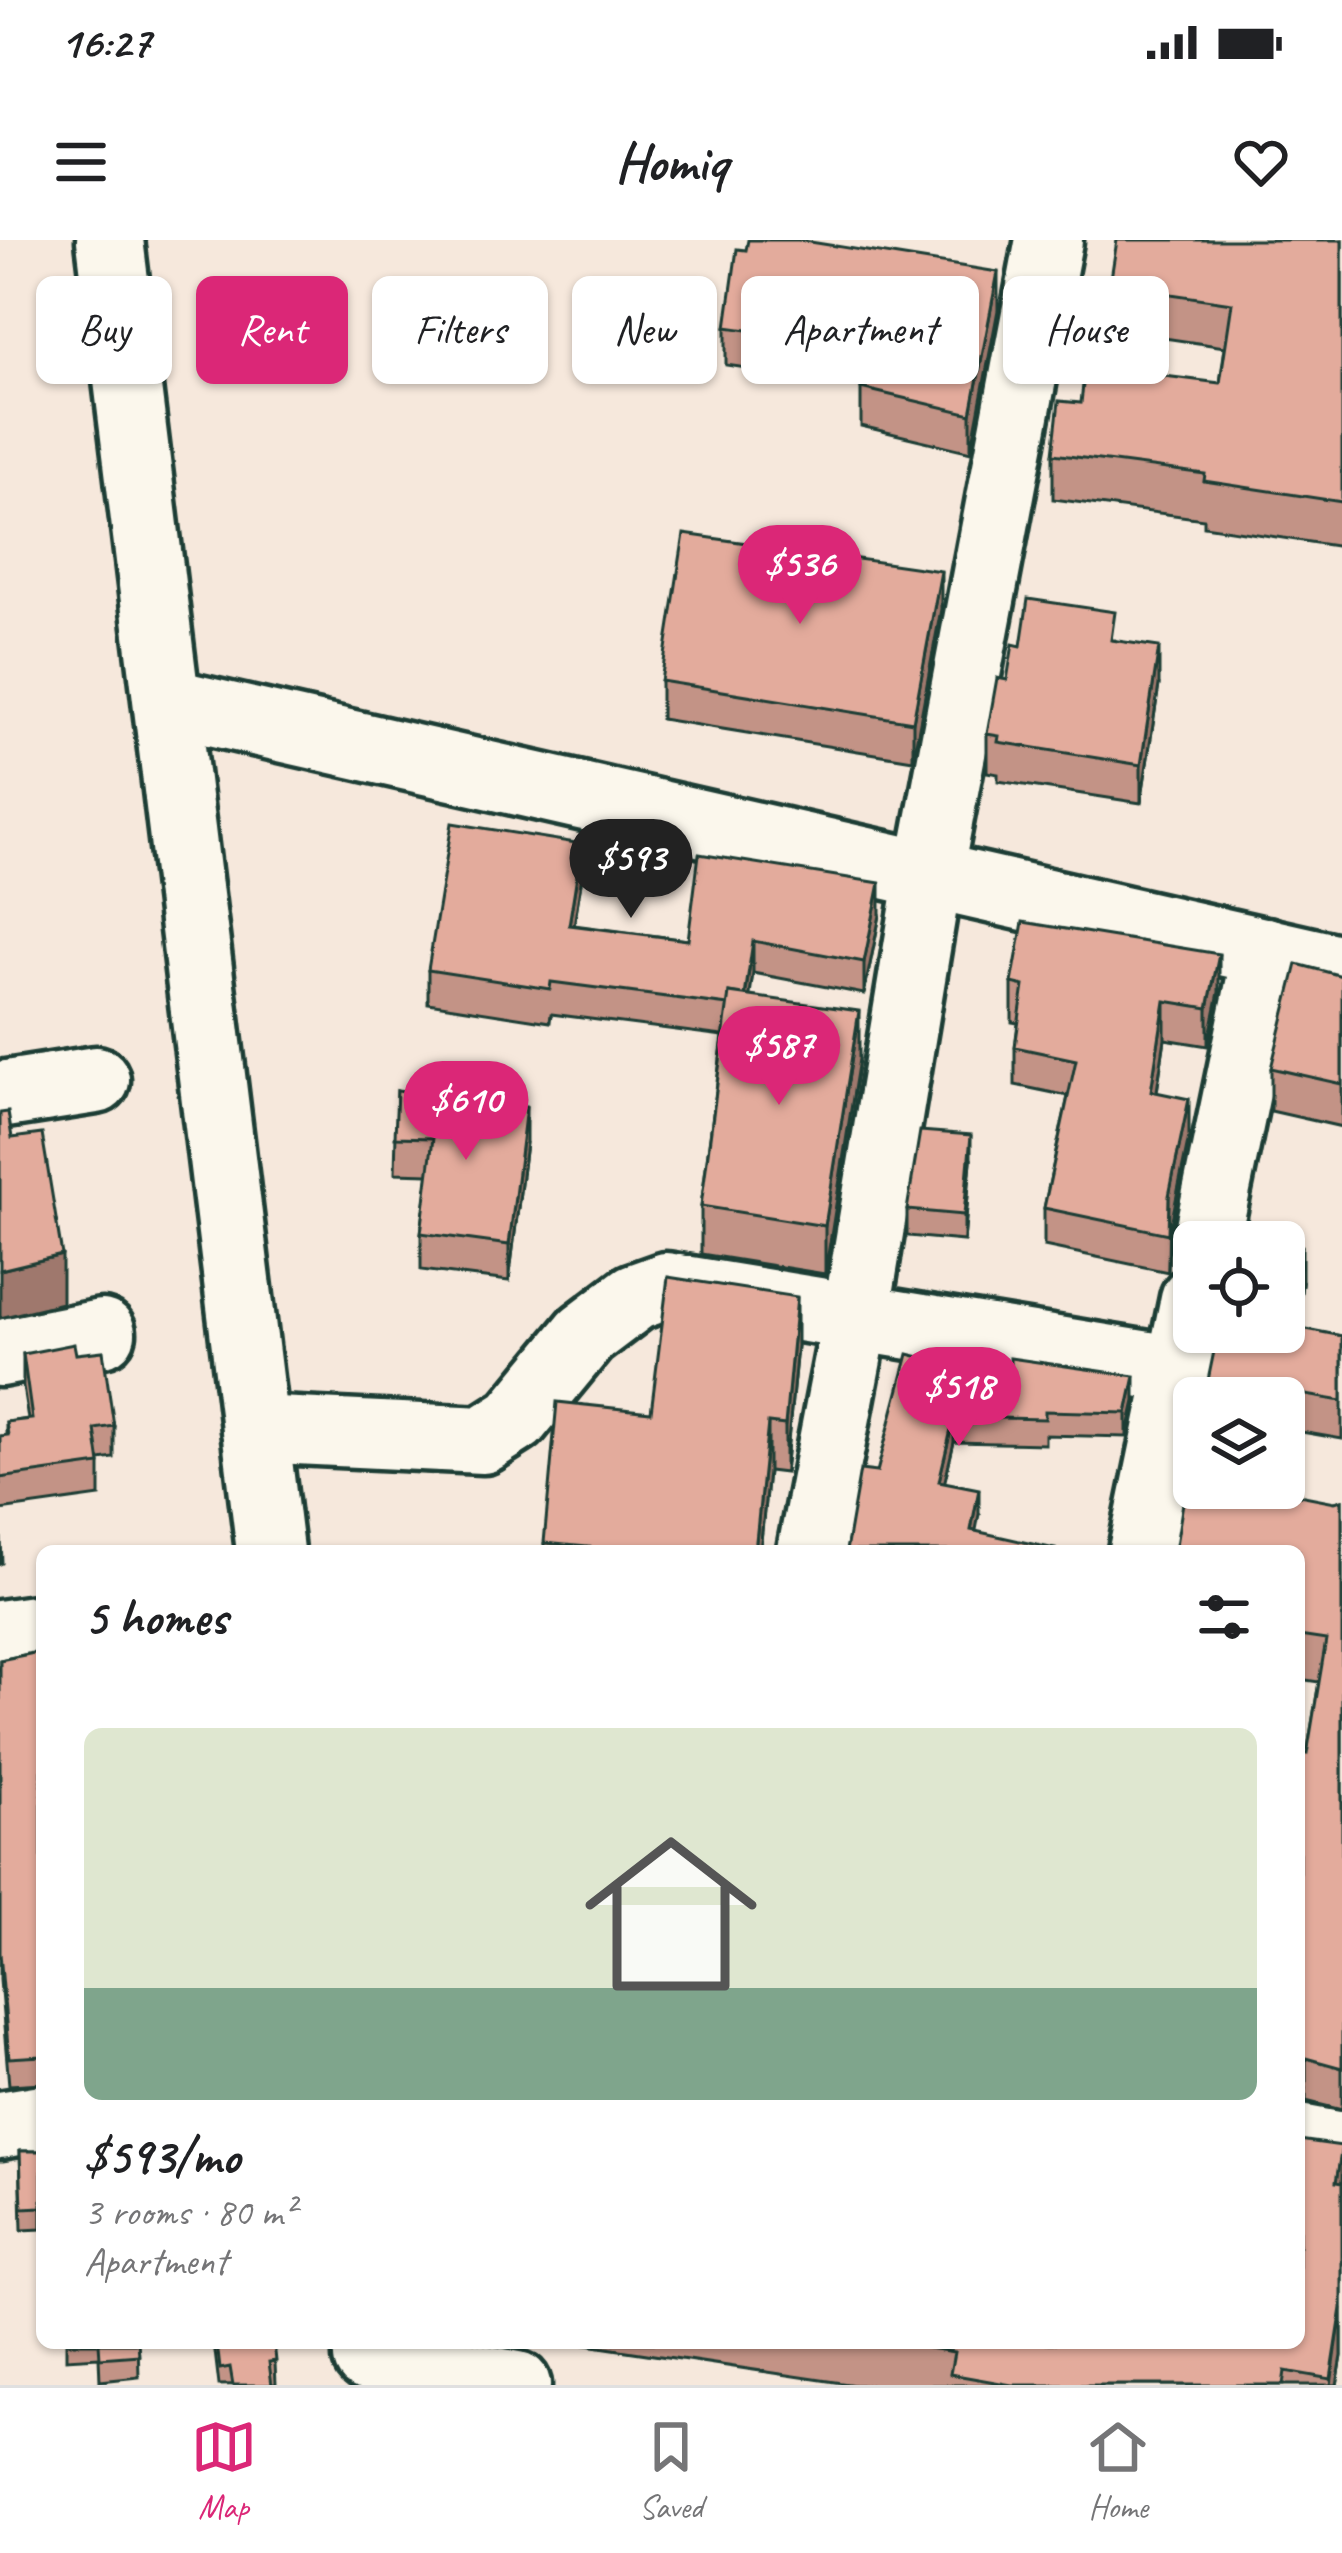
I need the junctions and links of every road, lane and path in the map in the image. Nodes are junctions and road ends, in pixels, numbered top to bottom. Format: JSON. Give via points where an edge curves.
{"nodes":[{"id":1,"x":110,"y":240,"type":"edge"},
{"id":2,"x":1049,"y":240,"type":"edge"},
{"id":3,"x":167,"y":702,"type":"junction"},
{"id":4,"x":928,"y":875,"type":"junction"},
{"id":5,"x":1266,"y":952,"type":"junction"},
{"id":6,"x":1342,"y":969,"type":"edge"},
{"id":7,"x":96,"y":1080,"type":"dead end"},
{"id":8,"x":0,"y":1095,"type":"edge"},
{"id":9,"x":1210,"y":1221,"type":"edge"},
{"id":10,"x":856,"y":1317,"type":"junction"},
{"id":11,"x":102,"y":1333,"type":"dead end"},
{"id":12,"x":1183,"y":1353,"type":"edge"},
{"id":13,"x":0,"y":1354,"type":"edge"},
{"id":14,"x":1179,"y":1370,"type":"junction"},
{"id":15,"x":1179,"y":1377,"type":"edge"},
{"id":16,"x":255,"y":1429,"type":"junction"},
{"id":17,"x":1173,"y":1484,"type":"edge"},
{"id":18,"x":269,"y":1545,"type":"edge"},
{"id":19,"x":813,"y":1545,"type":"edge"},
{"id":20,"x":1145,"y":1545,"type":"edge"},
{"id":21,"x":36,"y":1629,"type":"edge"},
{"id":22,"x":0,"y":1634,"type":"edge"},
{"id":23,"x":36,"y":2119,"type":"edge"},
{"id":24,"x":0,"y":2125,"type":"edge"},
{"id":25,"x":1305,"y":2139,"type":"edge"},
{"id":26,"x":1342,"y":2146,"type":"edge"},
{"id":27,"x":368,"y":2362,"type":"edge"},
{"id":28,"x":517,"y":2385,"type":"edge"}],
"edges":[{"from":1,"to":3,"type":"street"},
{"from":2,"to":4,"type":"street"},
{"from":3,"to":4,"type":"street"},
{"from":3,"to":16,"type":"street"},
{"from":4,"to":5,"type":"street"},
{"from":4,"to":10,"type":"street"},
{"from":5,"to":6,"type":"street"},
{"from":5,"to":9,"type":"street"},
{"from":7,"to":8,"type":"street"},
{"from":10,"to":14,"type":"street"},
{"from":10,"to":16,"type":"street","via":[[666,1286],[635,1297],[586,1334],[516,1419],[483,1440]]},
{"from":10,"to":19,"type":"street"},
{"from":11,"to":13,"type":"street"},
{"from":12,"to":14,"type":"street"},
{"from":14,"to":15,"type":"street"},
{"from":16,"to":18,"type":"street"},
{"from":17,"to":20,"type":"street"},
{"from":21,"to":22,"type":"street"},
{"from":23,"to":24,"type":"street"},
{"from":25,"to":26,"type":"street"},
{"from":27,"to":28,"type":"street"}]}
